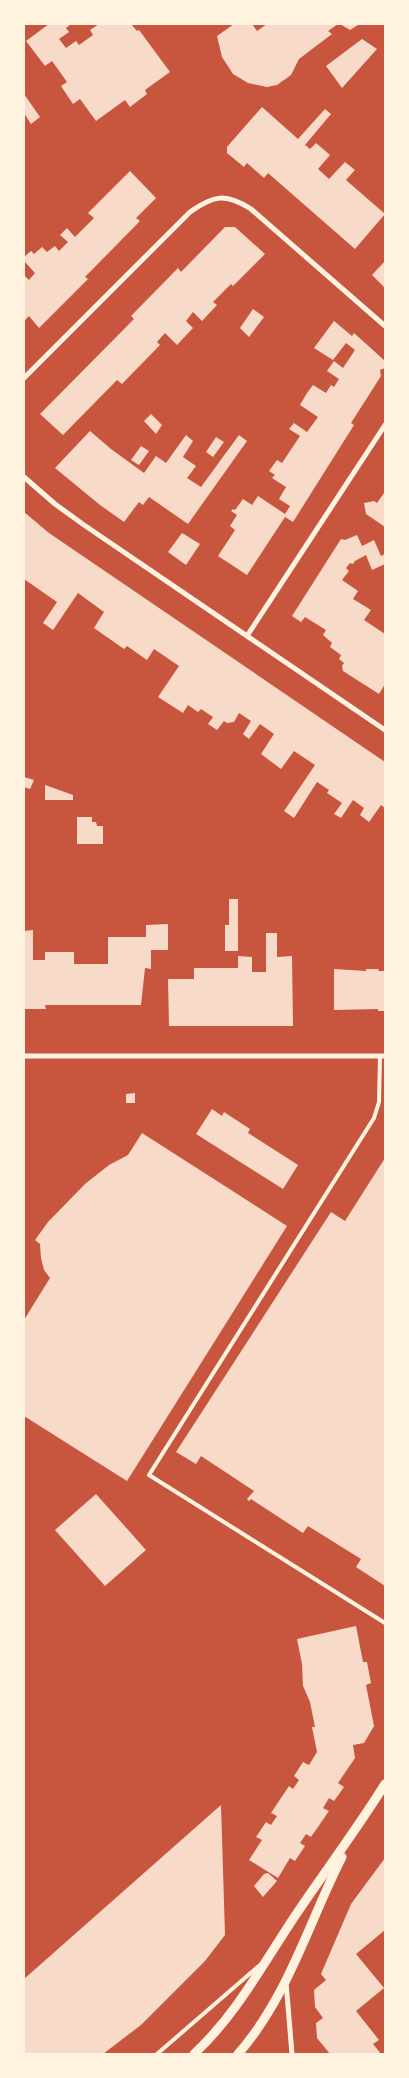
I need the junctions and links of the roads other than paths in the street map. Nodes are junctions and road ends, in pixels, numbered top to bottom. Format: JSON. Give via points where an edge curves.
{"nodes":[{"id":1,"x":385,"y":326,"type":"edge"},
{"id":2,"x":24,"y":378,"type":"edge"},
{"id":3,"x":385,"y":425,"type":"edge"},
{"id":4,"x":24,"y":477,"type":"edge"},
{"id":5,"x":247,"y":636,"type":"junction"},
{"id":6,"x":385,"y":730,"type":"edge"},
{"id":7,"x":24,"y":1056,"type":"edge"},
{"id":8,"x":382,"y":1056,"type":"edge"},
{"id":9,"x":385,"y":1623,"type":"edge"},
{"id":10,"x":384,"y":1788,"type":"edge"},
{"id":11,"x":352,"y":1837,"type":"junction"},
{"id":12,"x":269,"y":1957,"type":"junction"},
{"id":13,"x":286,"y":1982,"type":"junction"},
{"id":14,"x":157,"y":2054,"type":"edge"},
{"id":15,"x":194,"y":2054,"type":"edge"},
{"id":16,"x":238,"y":2054,"type":"edge"},
{"id":17,"x":292,"y":2054,"type":"edge"}],
"edges":[{"from":1,"to":2,"type":"street","via":[[251,210],[236,200],[222,197],[190,212]]},
{"from":3,"to":5,"type":"street"},
{"from":4,"to":5,"type":"street","via":[[68,514]]},
{"from":5,"to":6,"type":"street"},
{"from":7,"to":8,"type":"street"},
{"from":8,"to":9,"type":"lane","via":[[379,1102],[374,1118],[148,1475]]},
{"from":10,"to":11,"type":"street"},
{"from":11,"to":12,"type":"street"},
{"from":11,"to":13,"type":"street","via":[[321,1898]]},
{"from":12,"to":14,"type":"lane"},
{"from":12,"to":15,"type":"street","via":[[237,2006]]},
{"from":13,"to":16,"type":"street","via":[[264,2020]]},
{"from":13,"to":17,"type":"street"}]}
